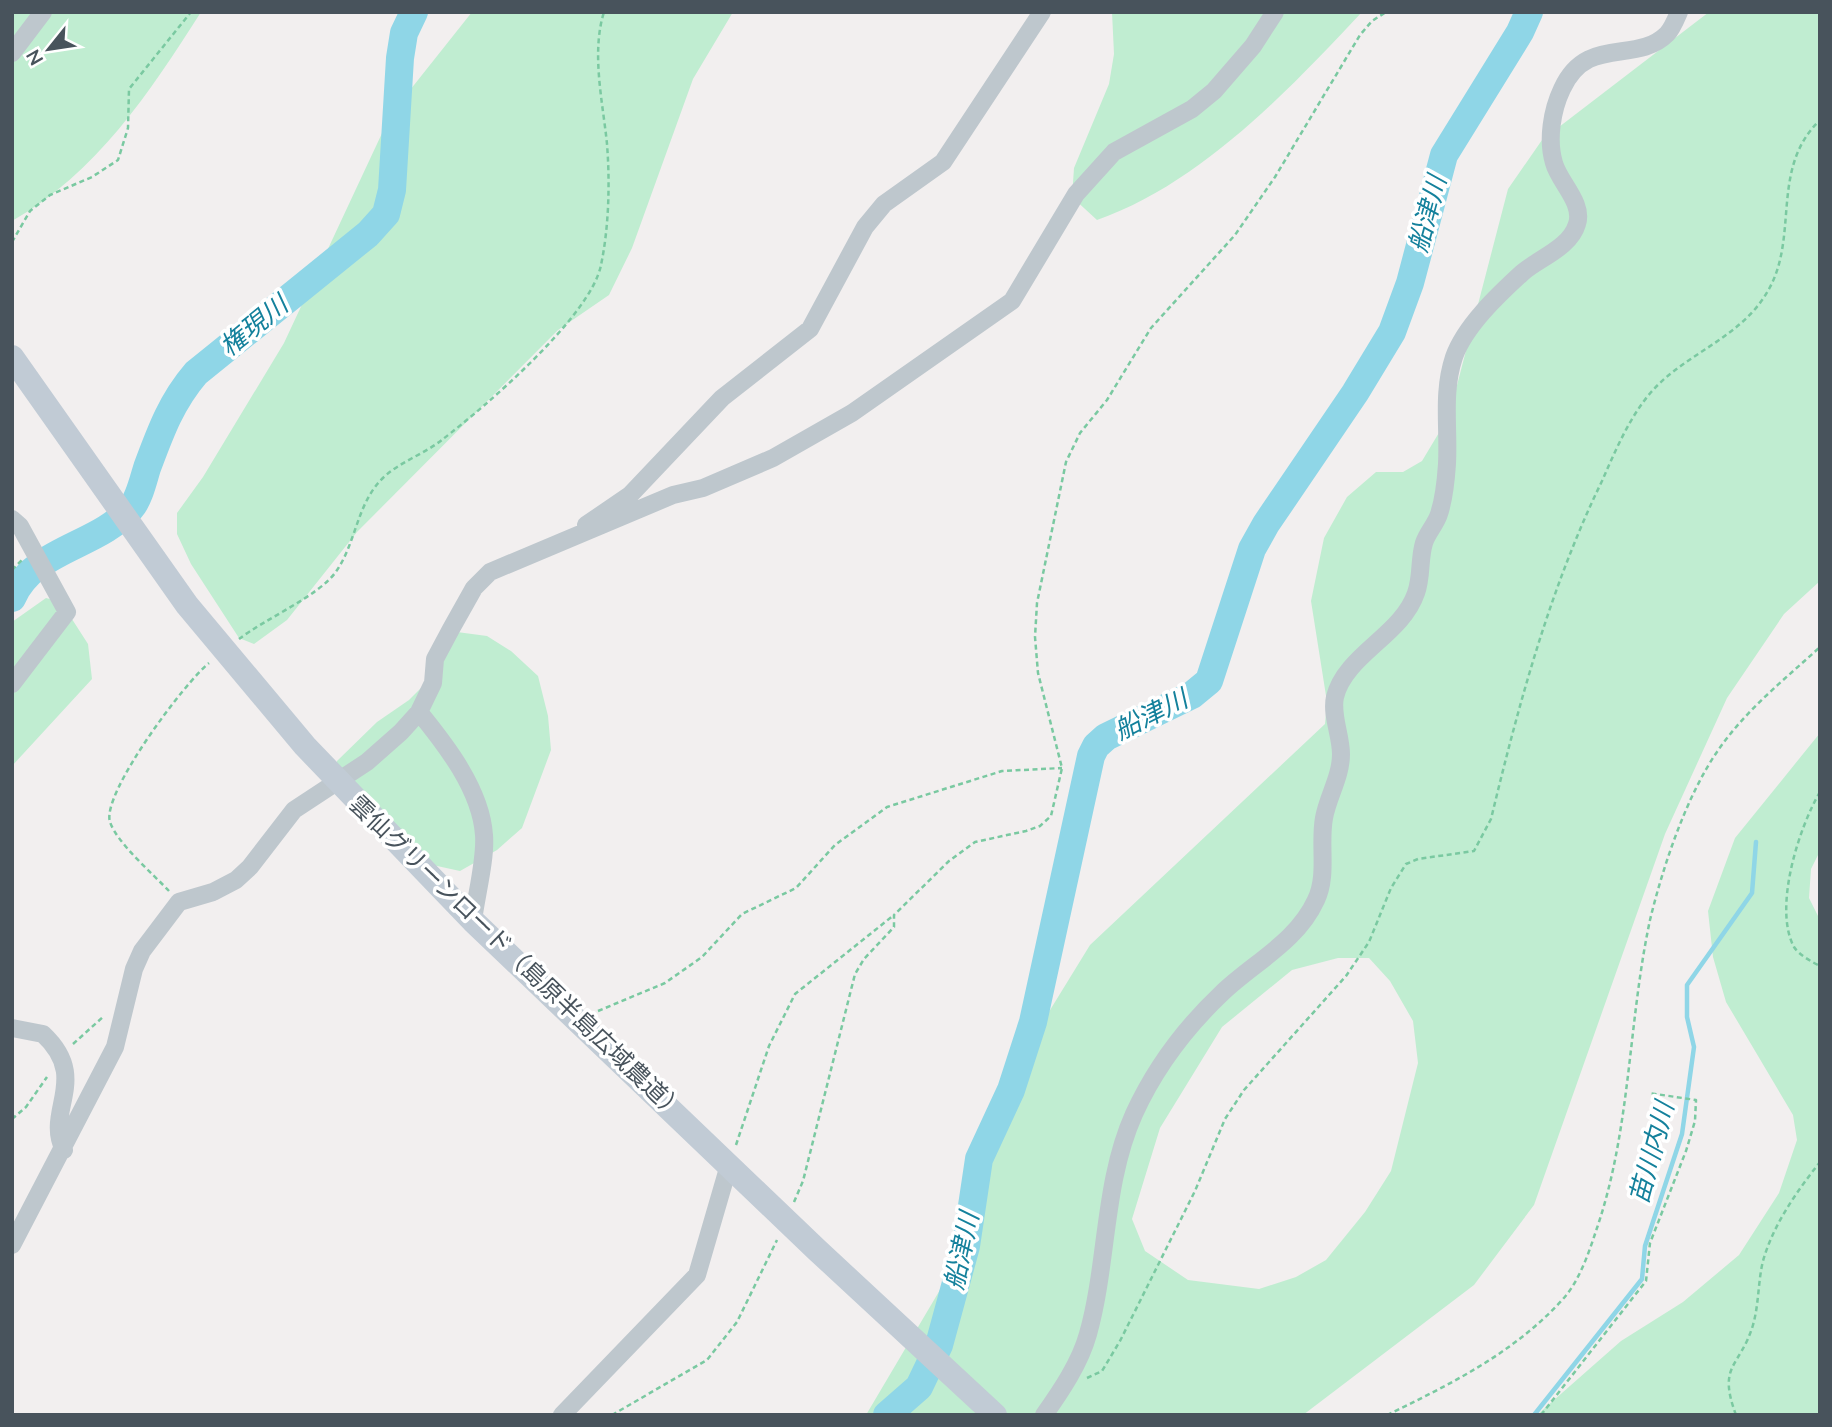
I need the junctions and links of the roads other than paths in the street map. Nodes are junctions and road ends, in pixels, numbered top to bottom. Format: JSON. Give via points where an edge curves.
{"nodes":[{"id":1,"x":43,"y":12,"type":"edge"},
{"id":2,"x":1042,"y":12,"type":"edge"},
{"id":3,"x":1275,"y":12,"type":"edge"},
{"id":4,"x":1679,"y":12,"type":"edge"},
{"id":5,"x":12,"y":53,"type":"edge"},
{"id":6,"x":12,"y":357,"type":"edge"},
{"id":7,"x":12,"y":519,"type":"edge"},
{"id":8,"x":577,"y":538,"type":"junction"},
{"id":9,"x":12,"y":684,"type":"edge"},
{"id":10,"x":419,"y":712,"type":"junction"},
{"id":11,"x":472,"y":921,"type":"junction"},
{"id":12,"x":12,"y":1028,"type":"edge"},
{"id":13,"x":64,"y":1150,"type":"junction"},
{"id":14,"x":735,"y":1170,"type":"junction"},
{"id":15,"x":12,"y":1245,"type":"edge"},
{"id":16,"x":1048,"y":1409,"type":"edge"},
{"id":17,"x":994,"y":1414,"type":"edge"},
{"id":18,"x":562,"y":1415,"type":"edge"}],
"edges":[{"from":1,"to":5,"type":"street"},
{"from":2,"to":8,"type":"street","via":[[943,162],[884,204],[865,227],[810,329],[722,398],[630,495],[581,528]]},
{"from":3,"to":8,"type":"street","via":[[1214,91],[1114,152],[1076,194],[1012,301],[852,413],[773,458],[704,488],[673,495]]},
{"from":4,"to":16,"type":"street","via":[[1669,33],[1653,43],[1591,56],[1571,72],[1560,93],[1551,126],[1554,163],[1577,208],[1578,224],[1563,244],[1524,271],[1497,299],[1455,354],[1445,392],[1447,464],[1439,513],[1424,543],[1419,587],[1411,608],[1344,677],[1334,699],[1341,751],[1338,777],[1325,812],[1322,877],[1316,901],[1285,943],[1222,993],[1155,1072],[1132,1118],[1119,1160],[1087,1337]]},
{"from":6,"to":11,"type":"street","name":"雲仙グリーンロード（島原半島広域農道）","via":[[187,605],[306,746]]},
{"from":7,"to":9,"type":"street","via":[[67,612]]},
{"from":8,"to":10,"type":"street","via":[[491,572],[474,588],[435,659],[433,683]]},
{"from":10,"to":11,"type":"street","via":[[441,739],[474,797],[484,835]]},
{"from":10,"to":13,"type":"street","via":[[367,762],[294,810],[236,880],[179,902],[142,951],[115,1047]]},
{"from":11,"to":14,"type":"street","name":"雲仙グリーンロード（島原半島広域農道）"},
{"from":12,"to":13,"type":"street","via":[[43,1034],[61,1057],[66,1087],[60,1133]]},
{"from":13,"to":15,"type":"street"},
{"from":14,"to":17,"type":"street","name":"雲仙グリーンロード（島原半島広域農道）"},
{"from":14,"to":18,"type":"street","via":[[697,1275]]}]}
